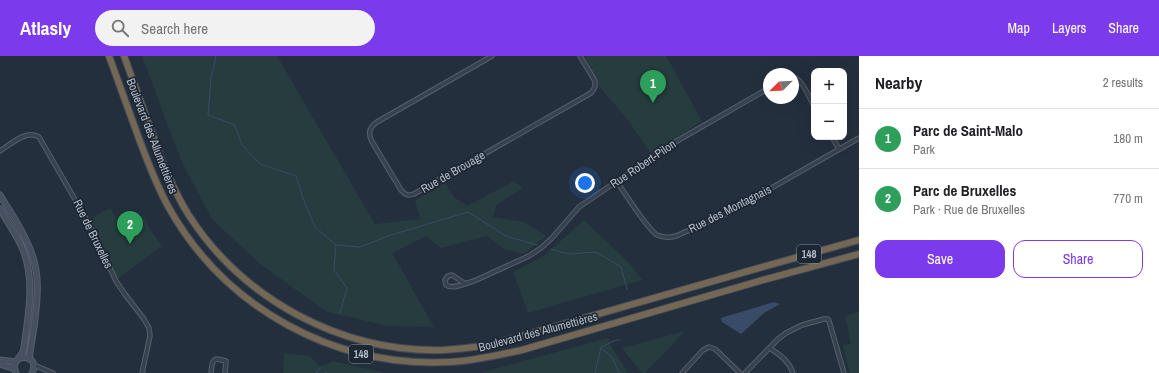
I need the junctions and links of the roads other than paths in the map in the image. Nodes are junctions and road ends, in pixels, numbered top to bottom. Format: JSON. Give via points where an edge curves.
{"nodes":[{"id":1,"x":109,"y":56,"type":"edge"},
{"id":2,"x":124,"y":56,"type":"edge"},
{"id":3,"x":492,"y":56,"type":"edge"},
{"id":4,"x":580,"y":56,"type":"edge"},
{"id":5,"x":799,"y":81,"type":"edge"},
{"id":6,"x":763,"y":91,"type":"edge"},
{"id":7,"x":813,"y":104,"type":"edge"},
{"id":8,"x":859,"y":138,"type":"edge"},
{"id":9,"x":834,"y":140,"type":"edge"},
{"id":10,"x":839,"y":149,"type":"junction"},
{"id":11,"x":0,"y":151,"type":"edge"},
{"id":12,"x":617,"y":182,"type":"junction"},
{"id":13,"x":0,"y":195,"type":"edge"},
{"id":14,"x":0,"y":209,"type":"edge"},
{"id":15,"x":859,"y":240,"type":"edge"},
{"id":16,"x":859,"y":254,"type":"edge"},
{"id":17,"x":759,"y":268,"type":"junction"},
{"id":18,"x":762,"y":280,"type":"junction"},
{"id":19,"x":464,"y":283,"type":"junction"},
{"id":20,"x":770,"y":348,"type":"junction"},
{"id":21,"x":29,"y":358,"type":"junction"},
{"id":22,"x":0,"y":360,"type":"edge"},
{"id":23,"x":17,"y":360,"type":"junction"},
{"id":24,"x":0,"y":364,"type":"edge"},
{"id":25,"x":34,"y":365,"type":"junction"},
{"id":26,"x":16,"y":371,"type":"edge"},
{"id":27,"x":32,"y":373,"type":"edge"},
{"id":28,"x":53,"y":373,"type":"edge"},
{"id":29,"x":142,"y":373,"type":"edge"},
{"id":30,"x":211,"y":373,"type":"edge"},
{"id":31,"x":225,"y":373,"type":"edge"},
{"id":32,"x":682,"y":373,"type":"edge"},
{"id":33,"x":740,"y":373,"type":"edge"},
{"id":34,"x":745,"y":373,"type":"edge"},
{"id":35,"x":793,"y":373,"type":"edge"},
{"id":36,"x":844,"y":373,"type":"edge"}],
"edges":[{"from":1,"to":18,"type":"highway","name":"Boulevard des Allumettières","number":"148","via":[[157,186],[194,246],[224,279],[252,302],[299,331],[332,345],[367,355],[413,362],[482,359],[522,350]]},
{"from":2,"to":17,"type":"highway","name":"Boulevard des Allumettières","number":"148","via":[[167,173],[199,230],[225,261],[260,292],[301,318],[341,334],[385,345],[419,349],[445,350],[490,345]]},
{"from":3,"to":4,"type":"street","name":"Rue de Brouage","via":[[371,127],[371,140],[401,190],[408,196],[591,93],[595,81]]},
{"from":5,"to":7,"type":"street"},
{"from":6,"to":12,"type":"street","name":"Rue Robert-Pilon","via":[[670,145]]},
{"from":8,"to":10,"type":"street","name":"Rue des Montagnais"},
{"from":9,"to":10,"type":"street"},
{"from":10,"to":12,"type":"street","name":"Rue des Montagnais","via":[[726,214],[668,238],[655,234]]},
{"from":11,"to":29,"type":"street","name":"Rue de Bruxelles","via":[[28,134],[39,137],[88,222],[116,282],[149,328],[150,336]]},
{"from":12,"to":19,"type":"street","name":"Rue Robert-Pilon","via":[[579,207],[552,239],[529,256]]},
{"from":13,"to":21,"type":"main road","via":[[26,239],[36,267],[37,297]]},
{"from":14,"to":23,"type":"main road","via":[[20,245],[29,276],[30,294],[23,352]]},
{"from":15,"to":17,"type":"highway","name":"Boulevard des Allumettières","number":"148"},
{"from":16,"to":18,"type":"highway","name":"Boulevard des Allumettières","number":"148"},
{"from":17,"to":18,"type":"highway"},
{"from":19,"to":19,"type":"street","name":"Rue Robert-Pilon","via":[[452,275],[445,280],[449,287]]},
{"from":20,"to":34,"type":"street"},
{"from":20,"to":35,"type":"street","via":[[787,362]]},
{"from":20,"to":36,"type":"street","via":[[783,335],[795,328],[828,319]]},
{"from":21,"to":23,"type":"main road"},
{"from":21,"to":25,"type":"main road"},
{"from":22,"to":23,"type":"main road"},
{"from":23,"to":26,"type":"main road"},
{"from":24,"to":26,"type":"main road"},
{"from":25,"to":27,"type":"main road"},
{"from":25,"to":28,"type":"street"},
{"from":30,"to":31,"type":"street","via":[[212,363],[217,359],[226,361]]},
{"from":32,"to":33,"type":"street","via":[[703,350],[709,347],[715,348]]}]}
